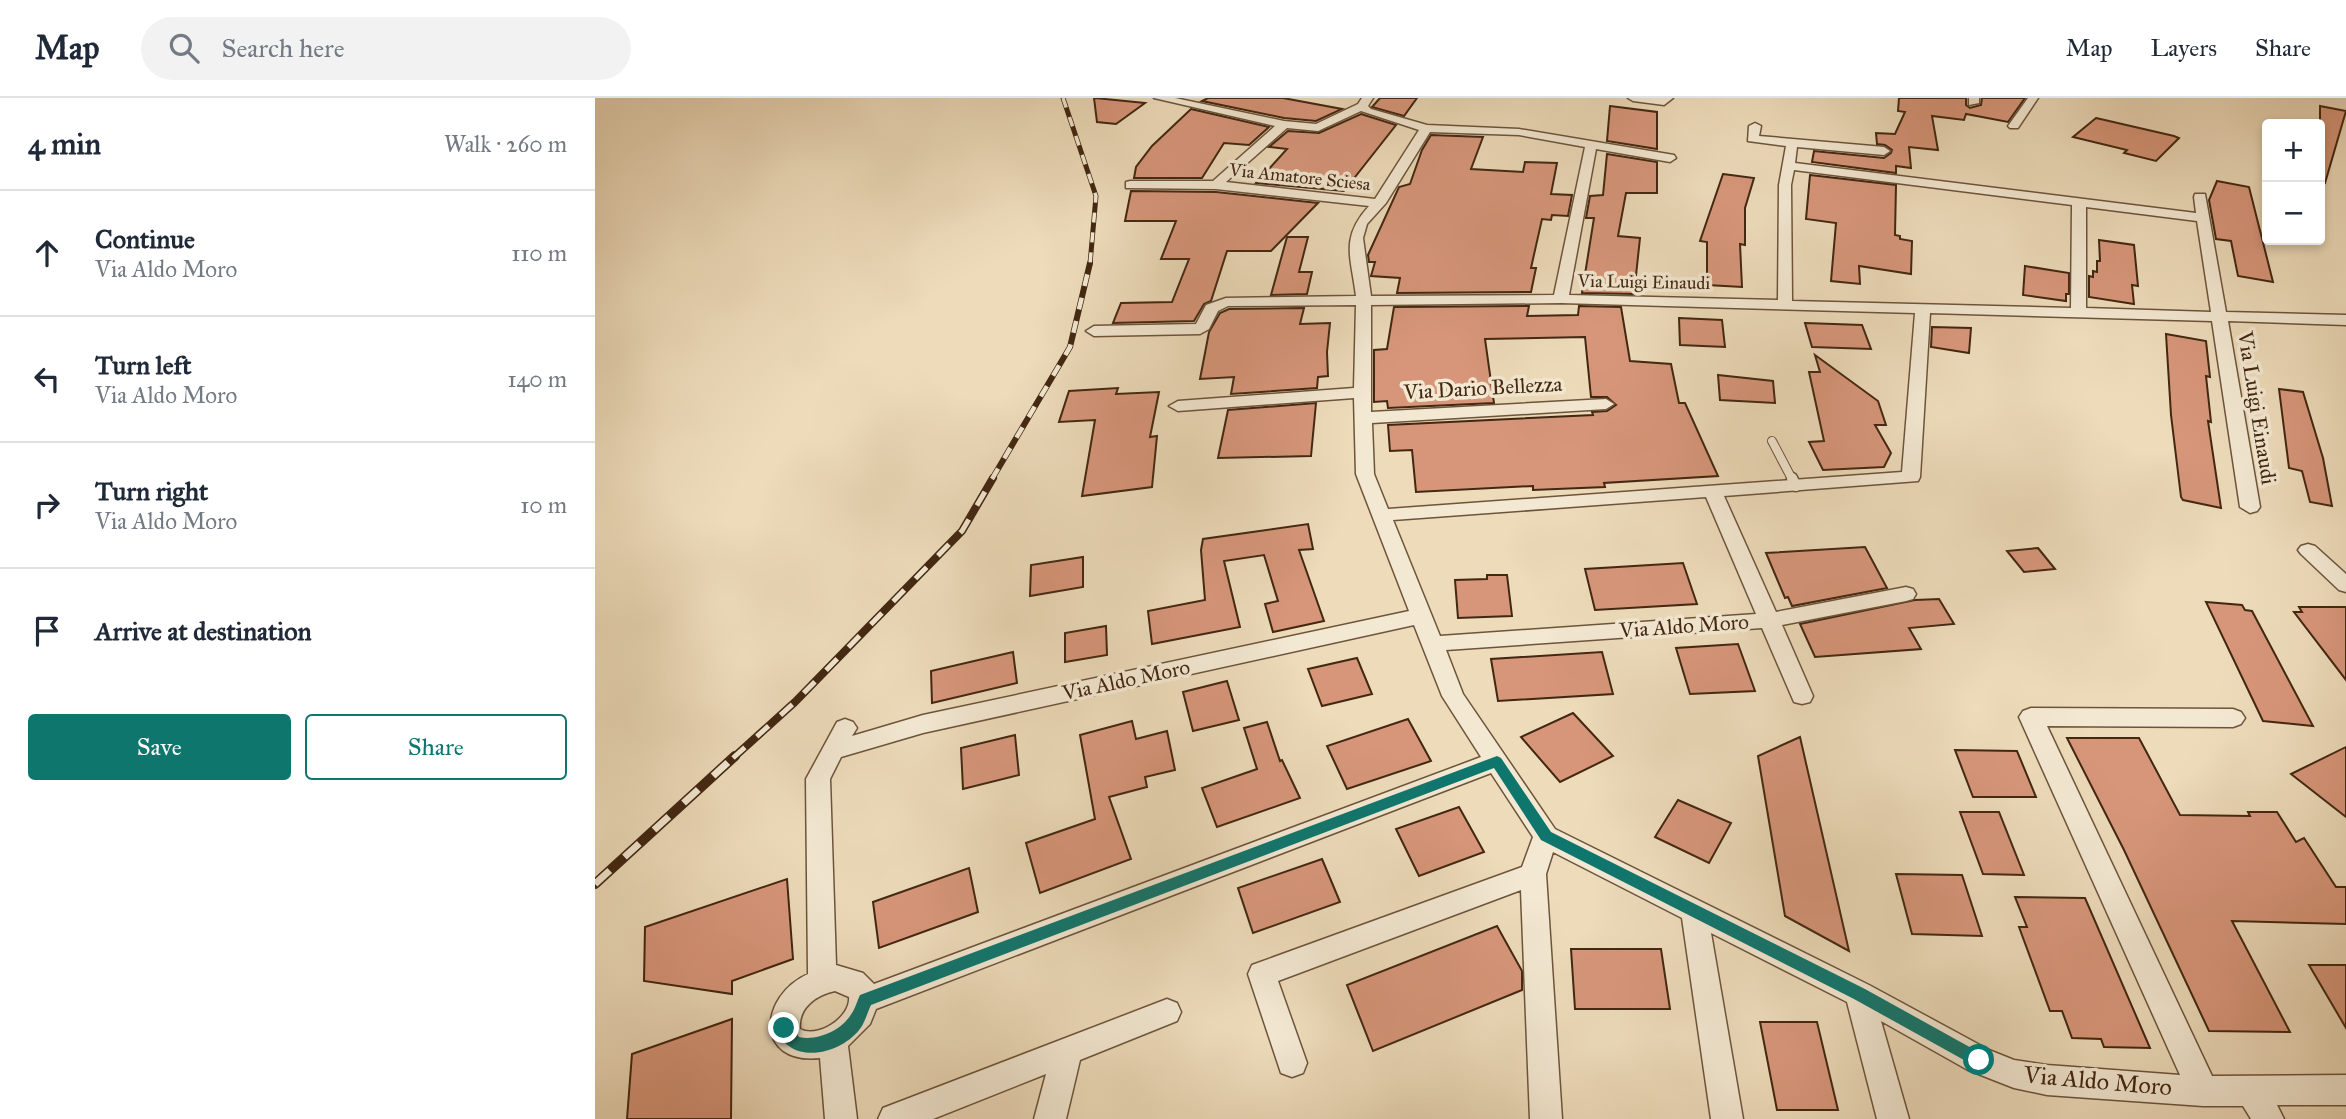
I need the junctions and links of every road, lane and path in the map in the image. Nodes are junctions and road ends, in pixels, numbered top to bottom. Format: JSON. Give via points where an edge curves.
{"nodes":[{"id":1,"x":1159,"y":98,"type":"edge"},
{"id":2,"x":1633,"y":98,"type":"edge"},
{"id":3,"x":1668,"y":98,"type":"edge"},
{"id":4,"x":2033,"y":98,"type":"edge"},
{"id":5,"x":1365,"y":102,"type":"edge"},
{"id":6,"x":1284,"y":124,"type":"junction"},
{"id":7,"x":1755,"y":126,"type":"dead end"},
{"id":8,"x":2014,"y":126,"type":"dead end"},
{"id":9,"x":1426,"y":128,"type":"junction"},
{"id":10,"x":1792,"y":143,"type":"junction"},
{"id":11,"x":1591,"y":145,"type":"junction"},
{"id":12,"x":1884,"y":151,"type":"dead end"},
{"id":13,"x":1670,"y":158,"type":"dead end"},
{"id":14,"x":1789,"y":166,"type":"junction"},
{"id":15,"x":1130,"y":185,"type":"dead end"},
{"id":16,"x":1216,"y":185,"type":"junction"},
{"id":17,"x":2200,"y":197,"type":"dead end"},
{"id":18,"x":2079,"y":202,"type":"junction"},
{"id":19,"x":1379,"y":203,"type":"junction"},
{"id":20,"x":2203,"y":218,"type":"junction"},
{"id":21,"x":1562,"y":299,"type":"junction"},
{"id":22,"x":1364,"y":301,"type":"junction"},
{"id":23,"x":1785,"y":305,"type":"junction"},
{"id":24,"x":1923,"y":309,"type":"junction"},
{"id":25,"x":2078,"y":313,"type":"junction"},
{"id":26,"x":2219,"y":316,"type":"junction"},
{"id":27,"x":2346,"y":320,"type":"edge"},
{"id":28,"x":1094,"y":331,"type":"dead end"},
{"id":29,"x":1606,"y":404,"type":"dead end"},
{"id":30,"x":1362,"y":405,"type":"junction"},
{"id":31,"x":1178,"y":406,"type":"dead end"},
{"id":32,"x":1772,"y":441,"type":"dead end"},
{"id":33,"x":1796,"y":486,"type":"junction"},
{"id":34,"x":1713,"y":492,"type":"junction"},
{"id":35,"x":2250,"y":507,"type":"dead end"},
{"id":36,"x":1381,"y":515,"type":"junction"},
{"id":37,"x":2308,"y":550,"type":"dead end"},
{"id":38,"x":2346,"y":584,"type":"edge"},
{"id":39,"x":1906,"y":594,"type":"dead end"},
{"id":40,"x":1421,"y":616,"type":"junction"},
{"id":41,"x":1769,"y":620,"type":"junction"},
{"id":42,"x":1432,"y":644,"type":"junction"},
{"id":43,"x":1802,"y":696,"type":"dead end"},
{"id":44,"x":2233,"y":718,"type":"dead end"},
{"id":45,"x":845,"y":727,"type":"dead end"},
{"id":46,"x":833,"y":751,"type":"junction"},
{"id":47,"x":1497,"y":761,"type":"junction"},
{"id":48,"x":1546,"y":836,"type":"junction"},
{"id":49,"x":1533,"y":874,"type":"junction"},
{"id":50,"x":1694,"y":909,"type":"junction"},
{"id":51,"x":822,"y":981,"type":"junction"},
{"id":52,"x":1860,"y":994,"type":"junction"},
{"id":53,"x":865,"y":1000,"type":"junction"},
{"id":54,"x":1167,"y":1012,"type":"dead end"},
{"id":55,"x":833,"y":1041,"type":"junction"},
{"id":56,"x":1067,"y":1051,"type":"junction"},
{"id":57,"x":1292,"y":1063,"type":"dead end"},
{"id":58,"x":2346,"y":1090,"type":"edge"},
{"id":59,"x":2203,"y":1091,"type":"junction"},
{"id":60,"x":2252,"y":1091,"type":"junction"},
{"id":61,"x":841,"y":1119,"type":"edge"},
{"id":62,"x":894,"y":1119,"type":"edge"},
{"id":63,"x":1050,"y":1119,"type":"edge"},
{"id":64,"x":1546,"y":1119,"type":"edge"},
{"id":65,"x":1727,"y":1119,"type":"edge"},
{"id":66,"x":1893,"y":1119,"type":"edge"},
{"id":67,"x":2267,"y":1119,"type":"edge"}],
"edges":[{"from":1,"to":6,"type":"street"},
{"from":2,"to":3,"type":"street","via":[[1664,102]]},
{"from":4,"to":8,"type":"street"},
{"from":5,"to":6,"type":"street","via":[[1318,128]]},
{"from":5,"to":9,"type":"street","via":[[1367,111]]},
{"from":6,"to":16,"type":"street","name":"Via Amatore Sciesa"},
{"from":7,"to":10,"type":"street","via":[[1752,139]]},
{"from":9,"to":11,"type":"street","via":[[1519,132]]},
{"from":9,"to":19,"type":"street"},
{"from":10,"to":12,"type":"street"},
{"from":10,"to":14,"type":"street"},
{"from":11,"to":13,"type":"street"},
{"from":11,"to":21,"type":"street"},
{"from":14,"to":18,"type":"street"},
{"from":14,"to":23,"type":"street"},
{"from":15,"to":16,"type":"street","name":"Via Amatore Sciesa"},
{"from":16,"to":19,"type":"street","name":"Via Amatore Sciesa"},
{"from":17,"to":20,"type":"street","name":"Via Luigi Einaudi"},
{"from":18,"to":20,"type":"street"},
{"from":18,"to":25,"type":"street"},
{"from":19,"to":22,"type":"street","via":[[1361,223],[1356,238]]},
{"from":20,"to":26,"type":"street","name":"Via Luigi Einaudi"},
{"from":21,"to":22,"type":"street","name":"Via Luigi Einaudi"},
{"from":21,"to":23,"type":"street","name":"Via Luigi Einaudi"},
{"from":22,"to":28,"type":"street","via":[[1220,303],[1210,308],[1200,329]]},
{"from":22,"to":30,"type":"street"},
{"from":23,"to":24,"type":"street","name":"Via Luigi Einaudi"},
{"from":24,"to":25,"type":"street","name":"Via Luigi Einaudi"},
{"from":24,"to":33,"type":"street","via":[[1911,477]]},
{"from":25,"to":26,"type":"street","name":"Via Luigi Einaudi"},
{"from":26,"to":27,"type":"street","name":"Via Luigi Einaudi"},
{"from":26,"to":35,"type":"street","name":"Via Luigi Einaudi"},
{"from":29,"to":30,"type":"street","name":"Via Dario Bellezza"},
{"from":30,"to":31,"type":"street"},
{"from":30,"to":36,"type":"street","via":[[1365,474]]},
{"from":32,"to":33,"type":"lane"},
{"from":33,"to":34,"type":"street"},
{"from":34,"to":36,"type":"street"},
{"from":34,"to":41,"type":"street","name":"Via Aldo Moro"},
{"from":36,"to":40,"type":"street"},
{"from":37,"to":38,"type":"street"},
{"from":39,"to":41,"type":"street","name":"Via Aldo Moro"},
{"from":40,"to":42,"type":"street"},
{"from":40,"to":46,"type":"street","name":"Via Aldo Moro","via":[[923,724]]},
{"from":41,"to":42,"type":"street","name":"Via Aldo Moro"},
{"from":41,"to":43,"type":"street","name":"Via Aldo Moro"},
{"from":42,"to":47,"type":"street","via":[[1453,696]]},
{"from":44,"to":59,"type":"street","name":"Via Aldo Moro","via":[[2031,717]]},
{"from":45,"to":46,"type":"street"},
{"from":46,"to":51,"type":"street","via":[[818,779]]},
{"from":47,"to":48,"type":"street"},
{"from":47,"to":53,"type":"street"},
{"from":48,"to":49,"type":"street"},
{"from":48,"to":50,"type":"street","name":"Via Aldo Moro"},
{"from":49,"to":57,"type":"street","via":[[1262,974]]},
{"from":49,"to":64,"type":"street"},
{"from":50,"to":52,"type":"street","name":"Via Aldo Moro"},
{"from":50,"to":65,"type":"street"},
{"from":51,"to":53,"type":"street","via":[[847,978],[857,982]]},
{"from":51,"to":55,"type":"street","via":[[790,1006],[784,1028],[787,1037],[806,1046]]},
{"from":52,"to":59,"type":"street","name":"Via Aldo Moro","via":[[1979,1060],[2014,1073],[2046,1080]]},
{"from":52,"to":66,"type":"street"},
{"from":53,"to":55,"type":"street","via":[[856,1022]]},
{"from":54,"to":56,"type":"street"},
{"from":55,"to":61,"type":"street"},
{"from":56,"to":62,"type":"street"},
{"from":56,"to":63,"type":"street"},
{"from":58,"to":60,"type":"street","name":"Via Aldo Moro"},
{"from":59,"to":60,"type":"street","name":"Via Aldo Moro"},
{"from":60,"to":67,"type":"street"}]}
